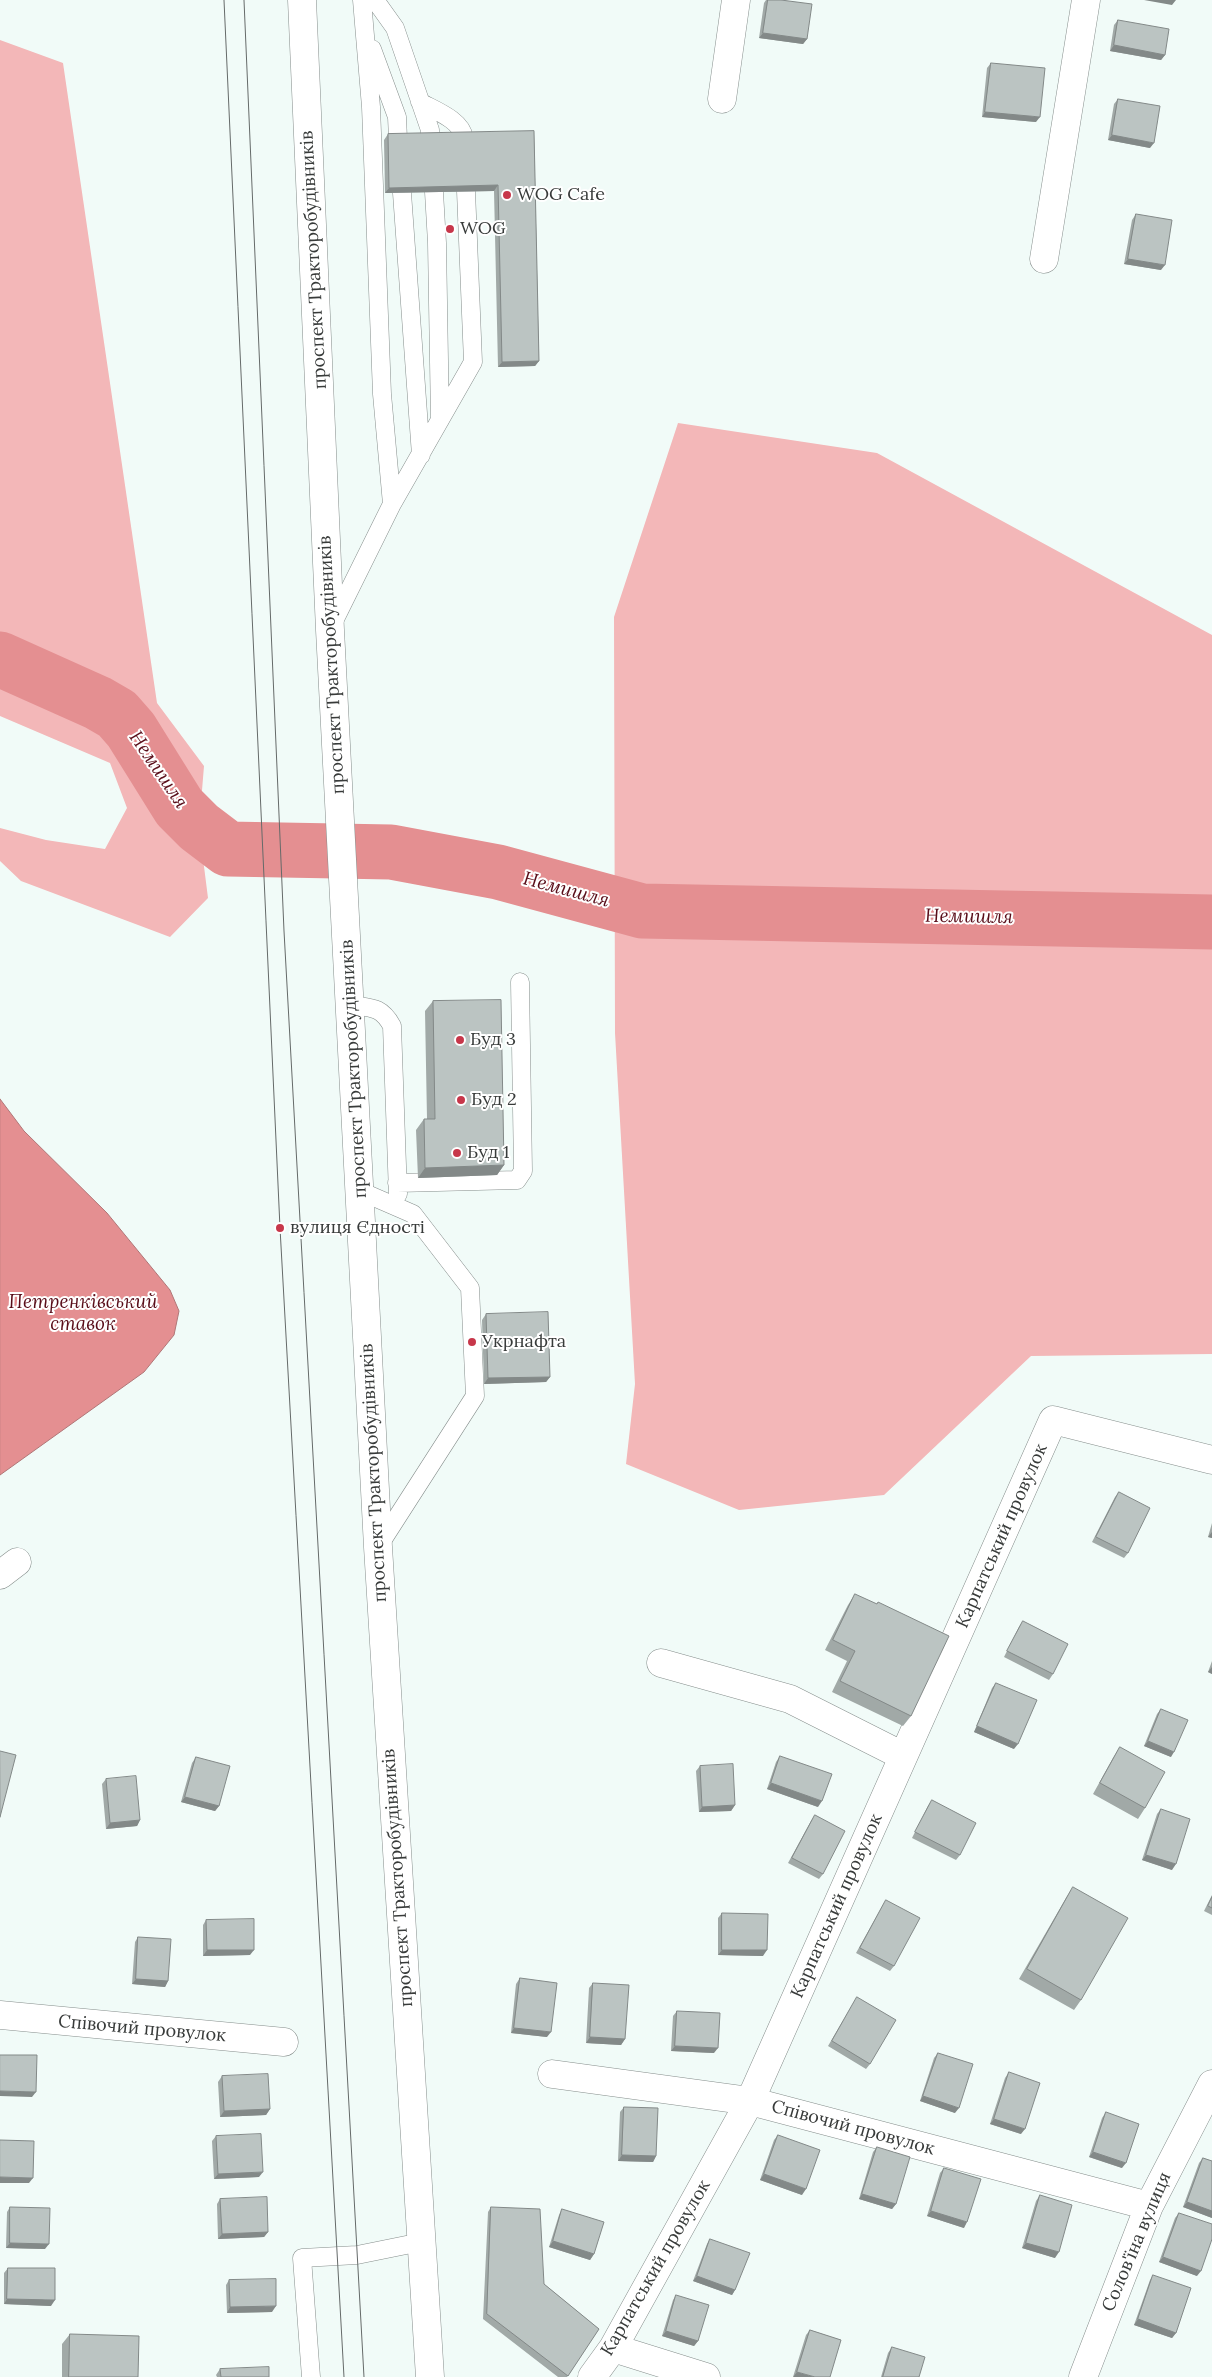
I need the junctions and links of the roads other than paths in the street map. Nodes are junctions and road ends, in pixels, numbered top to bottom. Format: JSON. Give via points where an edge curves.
{"nodes":[{"id":1,"x":302,"y":0,"type":"edge"},
{"id":2,"x":362,"y":0,"type":"edge"},
{"id":3,"x":375,"y":0,"type":"edge"},
{"id":4,"x":736,"y":0,"type":"edge"},
{"id":5,"x":1086,"y":0,"type":"edge"},
{"id":6,"x":364,"y":27,"type":"junction"},
{"id":7,"x":722,"y":99,"type":"dead end"},
{"id":8,"x":420,"y":102,"type":"junction"},
{"id":9,"x":464,"y":138,"type":"edge"},
{"id":10,"x":430,"y":139,"type":"edge"},
{"id":11,"x":398,"y":140,"type":"edge"},
{"id":12,"x":466,"y":191,"type":"edge"},
{"id":13,"x":434,"y":192,"type":"edge"},
{"id":14,"x":402,"y":193,"type":"edge"},
{"id":15,"x":1044,"y":259,"type":"dead end"},
{"id":16,"x":440,"y":420,"type":"junction"},
{"id":17,"x":421,"y":456,"type":"junction"},
{"id":18,"x":392,"y":504,"type":"junction"},
{"id":19,"x":330,"y":630,"type":"junction"},
{"id":20,"x":520,"y":982,"type":"dead end"},
{"id":21,"x":351,"y":1005,"type":"junction"},
{"id":22,"x":397,"y":1183,"type":"junction"},
{"id":23,"x":360,"y":1191,"type":"junction"},
{"id":24,"x":398,"y":1207,"type":"junction"},
{"id":25,"x":1212,"y":1460,"type":"edge"},
{"id":26,"x":378,"y":1547,"type":"junction"},
{"id":27,"x":661,"y":1663,"type":"dead end"},
{"id":28,"x":903,"y":1756,"type":"junction"},
{"id":29,"x":0,"y":2015,"type":"edge"},
{"id":30,"x":284,"y":2042,"type":"dead end"},
{"id":31,"x":552,"y":2074,"type":"dead end"},
{"id":32,"x":1212,"y":2084,"type":"edge"},
{"id":33,"x":750,"y":2101,"type":"junction"},
{"id":34,"x":1148,"y":2206,"type":"junction"},
{"id":35,"x":422,"y":2242,"type":"junction"},
{"id":36,"x":613,"y":2348,"type":"junction"},
{"id":37,"x":312,"y":2377,"type":"edge"},
{"id":38,"x":430,"y":2377,"type":"edge"},
{"id":39,"x":592,"y":2377,"type":"edge"},
{"id":40,"x":706,"y":2377,"type":"edge"},
{"id":41,"x":1083,"y":2377,"type":"edge"}],
"edges":[{"from":1,"to":19,"type":"street","name":"проспект Тракторобудівників"},
{"from":2,"to":6,"type":"lane"},
{"from":3,"to":8,"type":"lane","via":[[395,28]]},
{"from":4,"to":7,"type":"street"},
{"from":5,"to":15,"type":"street"},
{"from":6,"to":11,"type":"lane","via":[[397,117]]},
{"from":6,"to":18,"type":"lane","via":[[371,107],[382,394]]},
{"from":8,"to":9,"type":"lane","via":[[457,124]]},
{"from":8,"to":10,"type":"lane"},
{"from":12,"to":16,"type":"lane","via":[[473,362]]},
{"from":13,"to":16,"type":"lane","via":[[438,243]]},
{"from":14,"to":17,"type":"lane"},
{"from":16,"to":17,"type":"lane"},
{"from":17,"to":18,"type":"lane"},
{"from":18,"to":19,"type":"lane"},
{"from":19,"to":21,"type":"street","name":"проспект Тракторобудівників"},
{"from":20,"to":22,"type":"lane","via":[[523,1171],[517,1180]]},
{"from":21,"to":22,"type":"lane","via":[[376,1008],[392,1026]]},
{"from":21,"to":23,"type":"street","name":"проспект Тракторобудівників"},
{"from":22,"to":24,"type":"lane"},
{"from":23,"to":24,"type":"lane"},
{"from":23,"to":26,"type":"street","name":"проспект Тракторобудівників"},
{"from":24,"to":26,"type":"lane","via":[[413,1214],[470,1288],[475,1396]]},
{"from":25,"to":28,"type":"street","name":"Карпатський провулок","via":[[1053,1420]]},
{"from":26,"to":35,"type":"street","name":"проспект Тракторобудівників"},
{"from":27,"to":28,"type":"street","via":[[790,1699]]},
{"from":28,"to":33,"type":"street","name":"Карпатський провулок"},
{"from":29,"to":30,"type":"street","name":"Співочий провулок"},
{"from":31,"to":33,"type":"street","name":"Співочий провулок"},
{"from":32,"to":34,"type":"street","name":"Солов'їна вулиця"},
{"from":33,"to":34,"type":"street","name":"Співочий провулок"},
{"from":33,"to":36,"type":"street","name":"Карпатський провулок"},
{"from":34,"to":41,"type":"street","name":"Солов'їна вулиця"},
{"from":35,"to":37,"type":"lane","via":[[357,2255],[302,2258]]},
{"from":35,"to":38,"type":"street","name":"проспект Тракторобудівників"},
{"from":36,"to":39,"type":"street","name":"Карпатський провулок"},
{"from":36,"to":40,"type":"street"}]}
